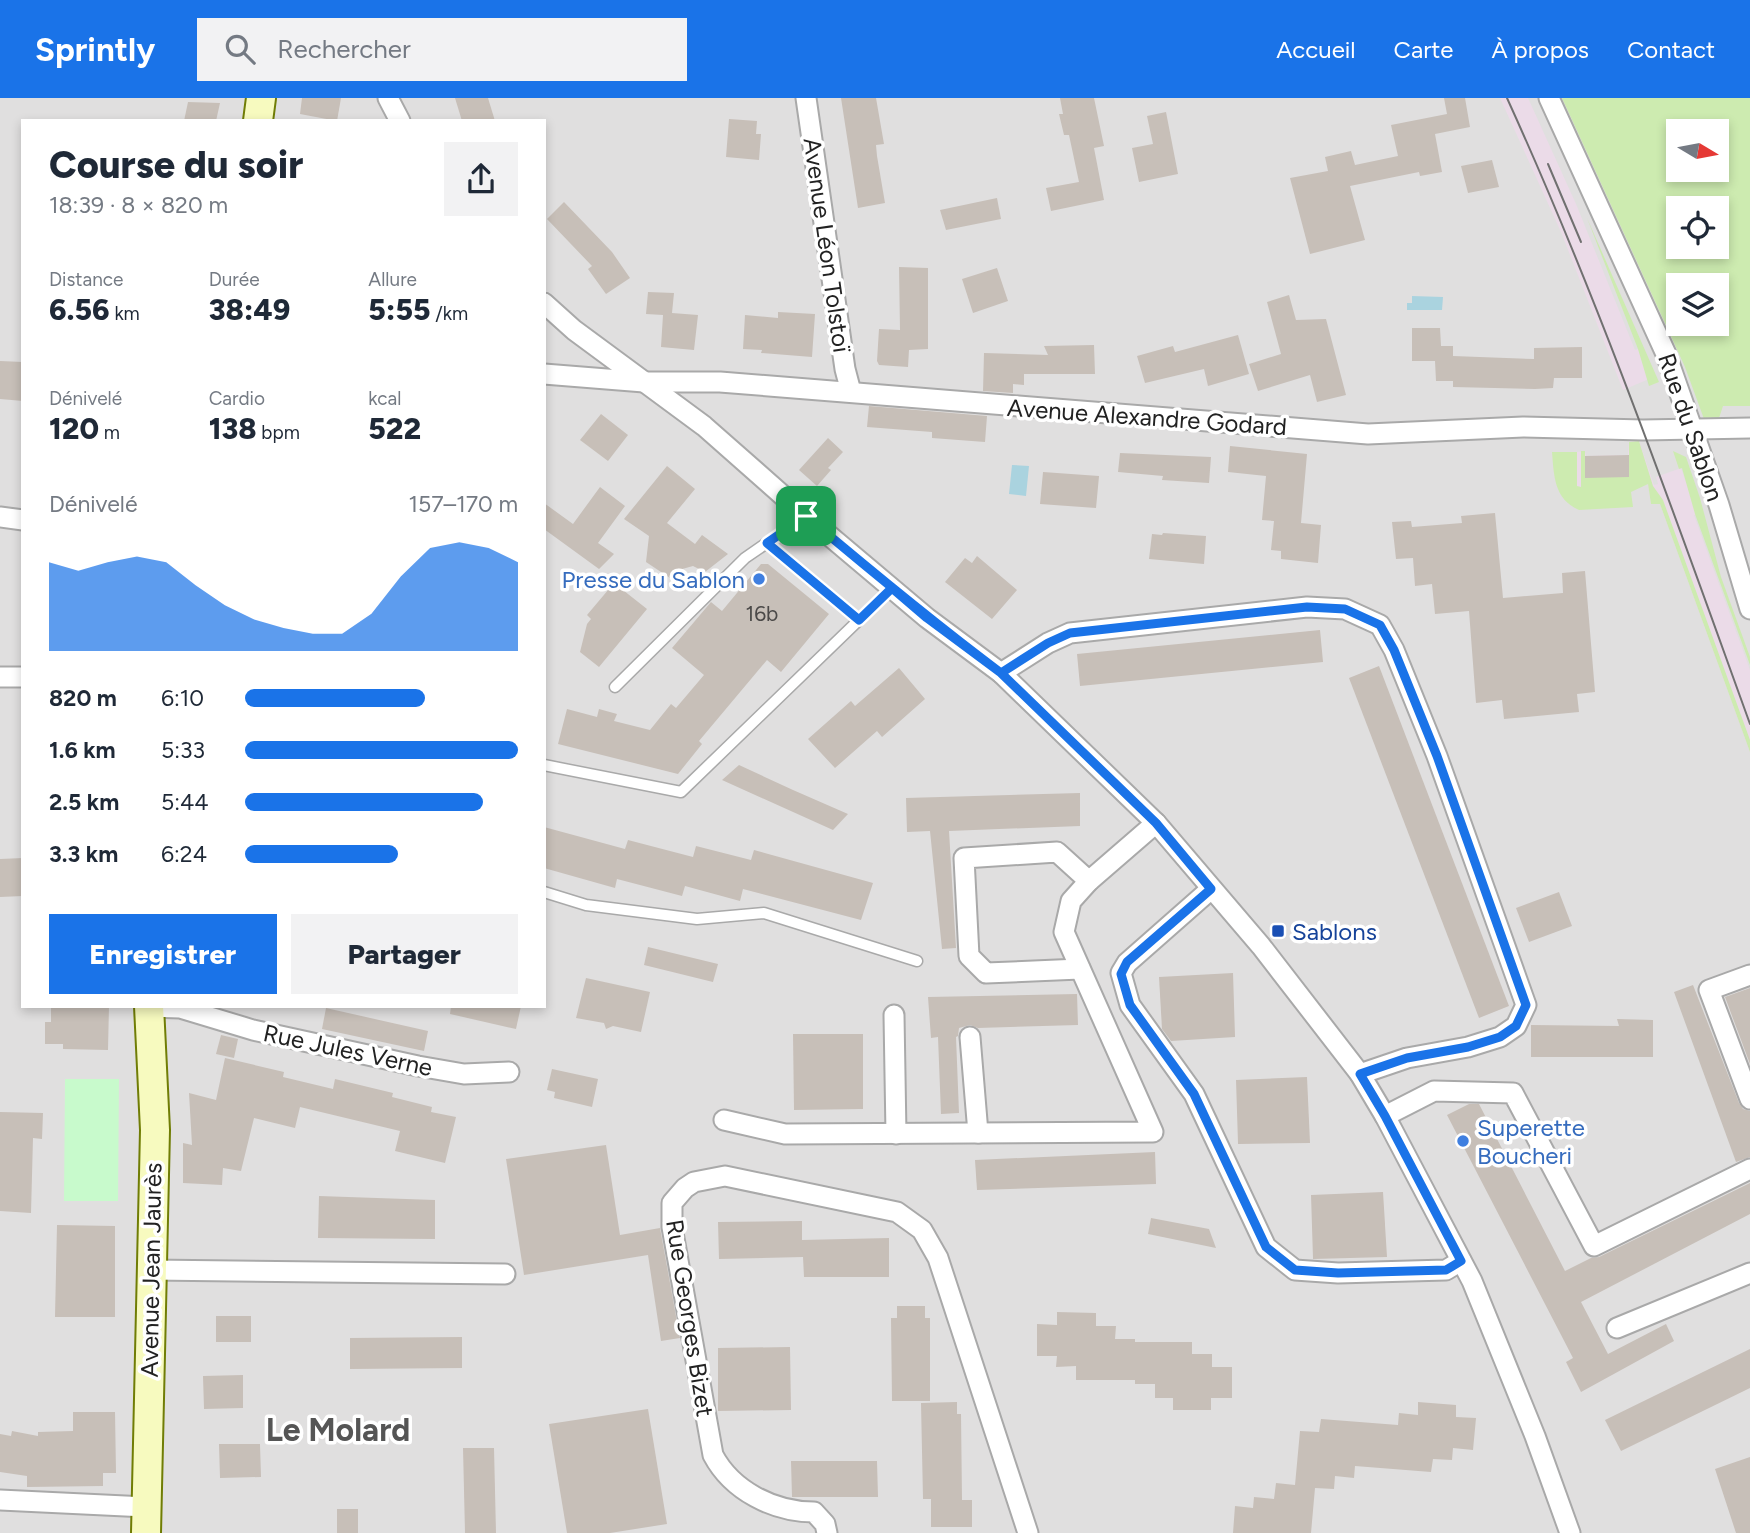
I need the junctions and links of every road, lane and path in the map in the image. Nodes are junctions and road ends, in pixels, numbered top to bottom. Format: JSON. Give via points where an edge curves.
{"nodes":[{"id":1,"x":261,"y":98,"type":"edge"},
{"id":2,"x":388,"y":98,"type":"edge"},
{"id":3,"x":806,"y":98,"type":"edge"},
{"id":4,"x":1549,"y":98,"type":"edge"},
{"id":5,"x":258,"y":119,"type":"edge"},
{"id":6,"x":399,"y":119,"type":"edge"},
{"id":7,"x":546,"y":305,"type":"edge"},
{"id":8,"x":546,"y":374,"type":"edge"},
{"id":9,"x":644,"y":382,"type":"junction"},
{"id":10,"x":851,"y":392,"type":"junction"},
{"id":11,"x":1750,"y":428,"type":"edge"},
{"id":12,"x":1693,"y":429,"type":"junction"},
{"id":13,"x":806,"y":516,"type":"junction"},
{"id":14,"x":0,"y":517,"type":"edge"},
{"id":15,"x":21,"y":520,"type":"edge"},
{"id":16,"x":767,"y":543,"type":"junction"},
{"id":17,"x":892,"y":588,"type":"junction"},
{"id":18,"x":1750,"y":608,"type":"edge"},
{"id":19,"x":859,"y":620,"type":"junction"},
{"id":20,"x":1001,"y":673,"type":"junction"},
{"id":21,"x":0,"y":677,"type":"edge"},
{"id":22,"x":21,"y":677,"type":"edge"},
{"id":23,"x":615,"y":687,"type":"dead end"},
{"id":24,"x":546,"y":765,"type":"edge"},
{"id":25,"x":1156,"y":823,"type":"junction"},
{"id":26,"x":1089,"y":881,"type":"junction"},
{"id":27,"x":1211,"y":889,"type":"junction"},
{"id":28,"x":546,"y":893,"type":"edge"},
{"id":29,"x":917,"y":961,"type":"dead end"},
{"id":30,"x":1080,"y":969,"type":"junction"},
{"id":31,"x":1750,"y":975,"type":"edge"},
{"id":32,"x":149,"y":1008,"type":"edge"},
{"id":33,"x":180,"y":1008,"type":"edge"},
{"id":34,"x":894,"y":1015,"type":"dead end"},
{"id":35,"x":970,"y":1037,"type":"dead end"},
{"id":36,"x":509,"y":1072,"type":"dead end"},
{"id":37,"x":1360,"y":1074,"type":"junction"},
{"id":38,"x":1750,"y":1099,"type":"edge"},
{"id":39,"x":1385,"y":1116,"type":"junction"},
{"id":40,"x":724,"y":1121,"type":"dead end"},
{"id":41,"x":978,"y":1133,"type":"junction"},
{"id":42,"x":896,"y":1134,"type":"junction"},
{"id":43,"x":1750,"y":1169,"type":"edge"},
{"id":44,"x":1461,"y":1261,"type":"junction"},
{"id":45,"x":151,"y":1270,"type":"junction"},
{"id":46,"x":1750,"y":1273,"type":"edge"},
{"id":47,"x":505,"y":1274,"type":"dead end"},
{"id":48,"x":1617,"y":1328,"type":"dead end"},
{"id":49,"x":0,"y":1500,"type":"edge"},
{"id":50,"x":146,"y":1520,"type":"edge"},
{"id":51,"x":827,"y":1533,"type":"edge"},
{"id":52,"x":1028,"y":1533,"type":"edge"},
{"id":53,"x":1570,"y":1533,"type":"edge"}],
"edges":[{"from":1,"to":5,"type":"main road"},
{"from":2,"to":6,"type":"street"},
{"from":3,"to":10,"type":"street","name":"Avenue Léon Tolstoï"},
{"from":4,"to":12,"type":"street","name":"Rue du Sablon","via":[[1666,354]]},
{"from":7,"to":9,"type":"street"},
{"from":8,"to":9,"type":"street","name":"Avenue Alexandre Godard"},
{"from":9,"to":10,"type":"street","name":"Avenue Alexandre Godard"},
{"from":9,"to":13,"type":"street","via":[[705,426]]},
{"from":10,"to":12,"type":"street","name":"Avenue Alexandre Godard","via":[[1368,434],[1523,427]]},
{"from":11,"to":12,"type":"street","name":"Avenue Alexandre Godard"},
{"from":12,"to":18,"type":"street","name":"Rue du Sablon"},
{"from":13,"to":16,"type":"lane"},
{"from":13,"to":17,"type":"street"},
{"from":14,"to":15,"type":"street"},
{"from":16,"to":19,"type":"lane"},
{"from":16,"to":23,"type":"lane","via":[[745,558]]},
{"from":17,"to":19,"type":"lane"},
{"from":17,"to":20,"type":"street"},
{"from":19,"to":24,"type":"lane","via":[[681,792]]},
{"from":20,"to":25,"type":"street"},
{"from":20,"to":37,"type":"street","via":[[1070,633],[1307,607],[1345,609],[1380,625],[1437,756],[1526,1005],[1516,1026],[1500,1037]]},
{"from":21,"to":22,"type":"street"},
{"from":25,"to":26,"type":"street"},
{"from":25,"to":27,"type":"street"},
{"from":26,"to":30,"type":"street","via":[[1071,901],[1064,932]]},
{"from":26,"to":30,"type":"street","via":[[1057,852],[964,858],[969,956],[986,973]]},
{"from":27,"to":37,"type":"street"},
{"from":27,"to":44,"type":"street","via":[[1127,962],[1121,974],[1130,1005],[1194,1094],[1266,1247],[1295,1270],[1317,1272],[1446,1270]]},
{"from":28,"to":29,"type":"lane","via":[[586,905],[697,919],[764,913]]},
{"from":30,"to":41,"type":"street","via":[[1153,1132]]},
{"from":31,"to":38,"type":"street","via":[[1709,990]]},
{"from":32,"to":45,"type":"main road","name":"Avenue Jean Jaurès","via":[[155,1130]]},
{"from":33,"to":36,"type":"street","name":"Rue Jules Verne","via":[[253,1030],[418,1066],[464,1074]]},
{"from":34,"to":42,"type":"street"},
{"from":35,"to":41,"type":"street"},
{"from":37,"to":39,"type":"street"},
{"from":39,"to":43,"type":"street","via":[[1434,1091],[1513,1093],[1594,1245]]},
{"from":39,"to":44,"type":"street"},
{"from":40,"to":42,"type":"street","via":[[785,1134]]},
{"from":41,"to":42,"type":"street"},
{"from":44,"to":53,"type":"street","via":[[1535,1436]]},
{"from":45,"to":47,"type":"street"},
{"from":45,"to":50,"type":"main road","name":"Avenue Jean Jaurès"},
{"from":46,"to":48,"type":"street"},
{"from":49,"to":50,"type":"street"},
{"from":51,"to":52,"type":"street","name":"Rue Georges Bizet","via":[[814,1512],[793,1512],[754,1496],[722,1472],[713,1455],[672,1227],[672,1203],[694,1182],[725,1176],[897,1212],[922,1230],[938,1258]]}]}
